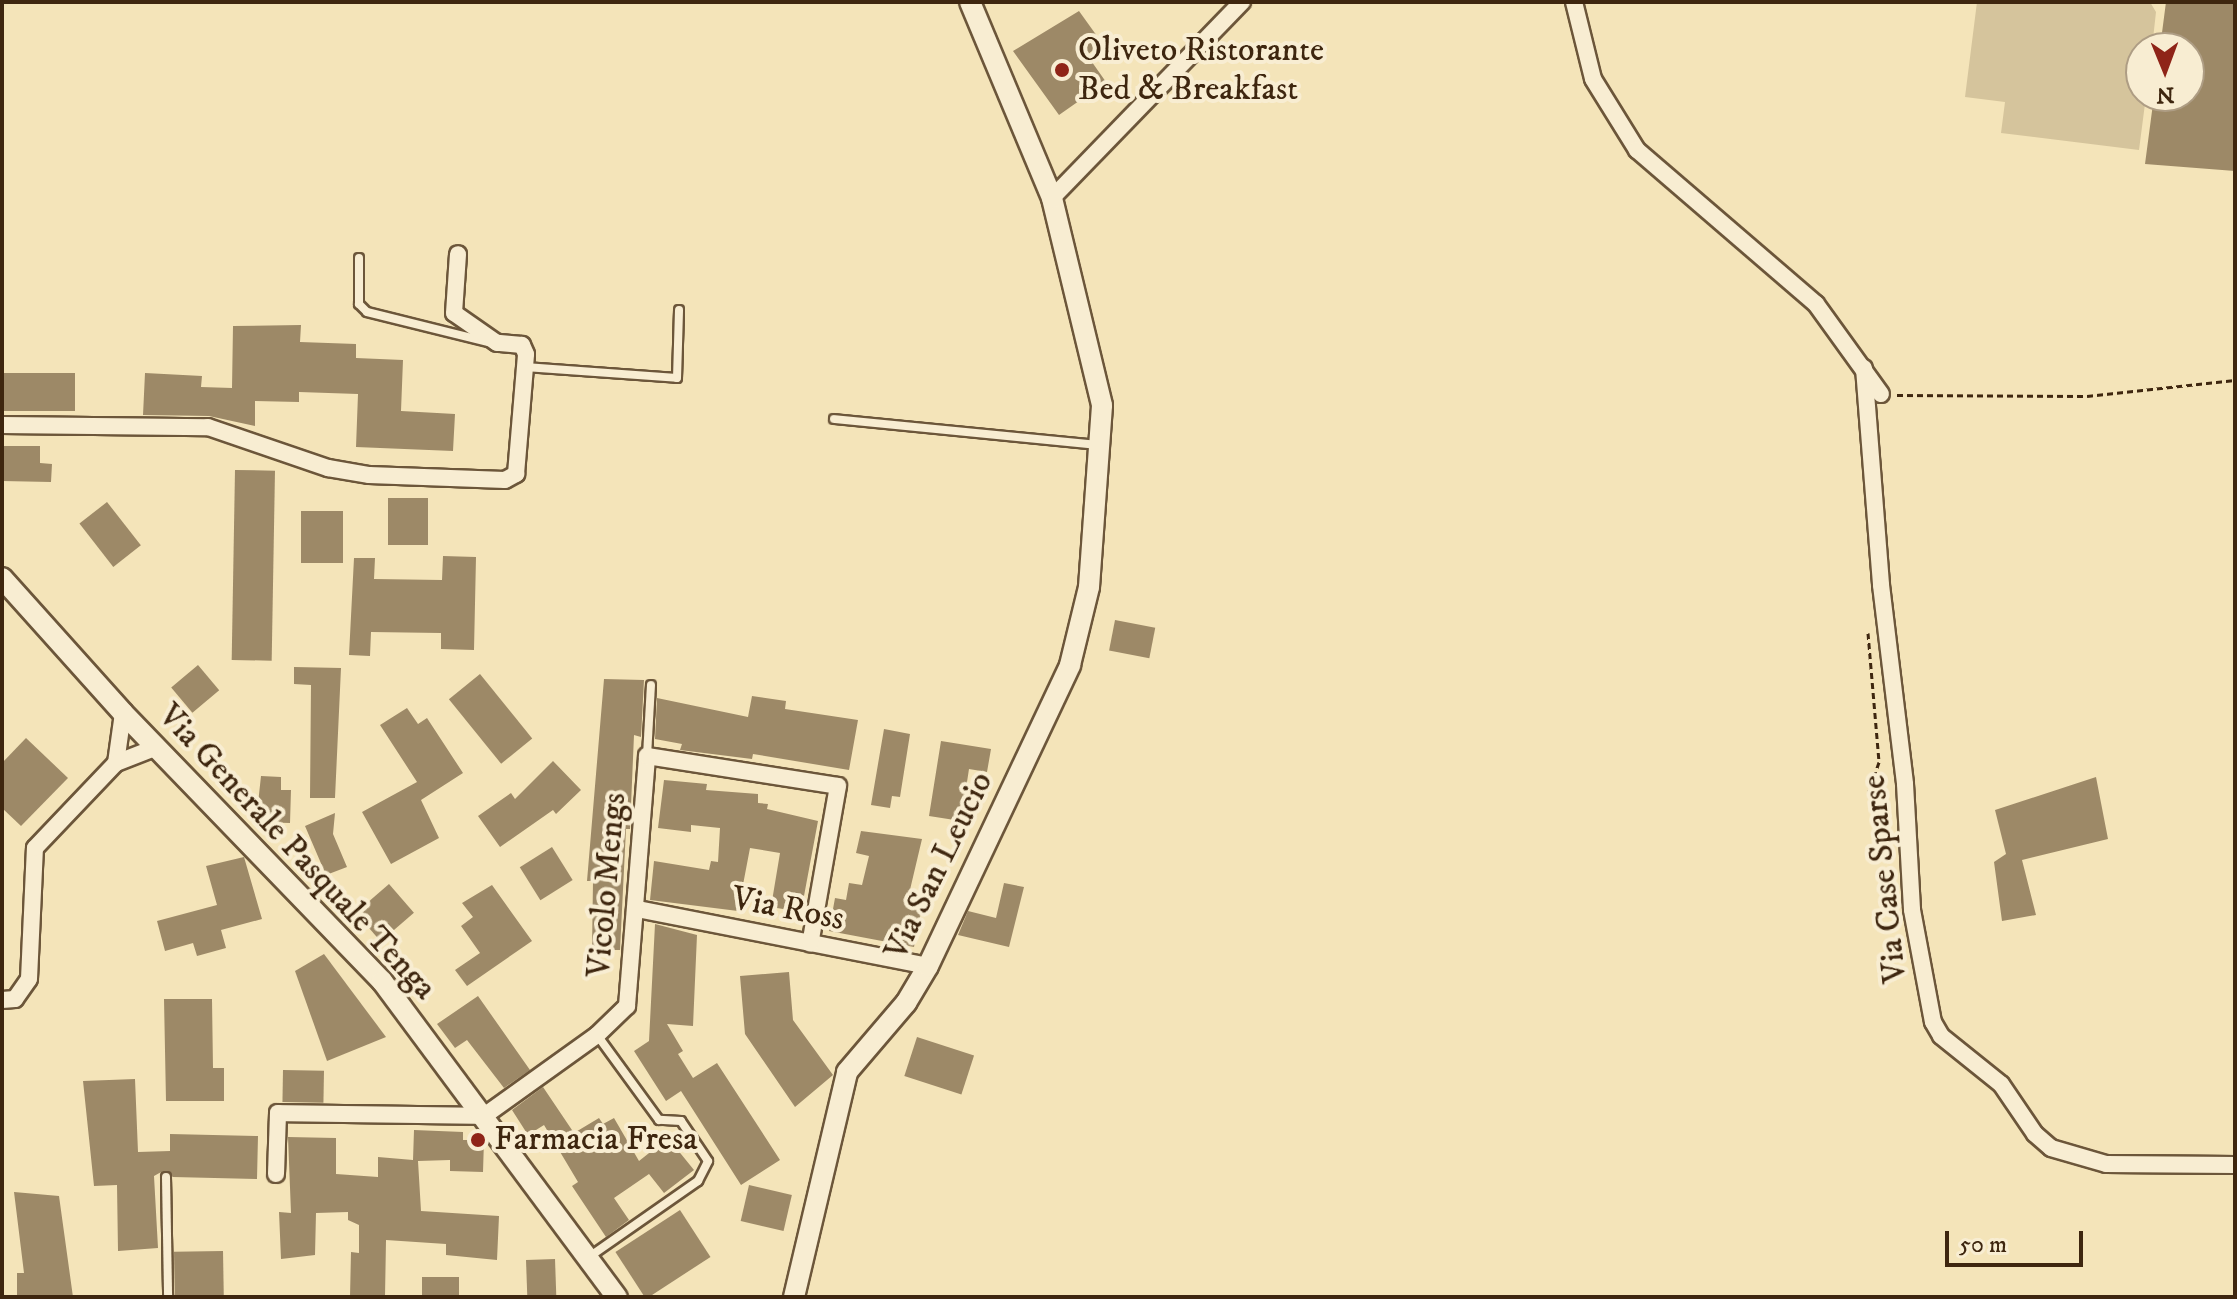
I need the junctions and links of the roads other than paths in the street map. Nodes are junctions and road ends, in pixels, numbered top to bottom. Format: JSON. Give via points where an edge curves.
{"nodes":[{"id":1,"x":970,"y":2,"type":"edge"},
{"id":2,"x":1242,"y":2,"type":"edge"},
{"id":3,"x":1574,"y":2,"type":"edge"},
{"id":4,"x":1052,"y":198,"type":"junction"},
{"id":5,"x":458,"y":254,"type":"dead end"},
{"id":6,"x":359,"y":258,"type":"dead end"},
{"id":7,"x":679,"y":310,"type":"dead end"},
{"id":8,"x":497,"y":343,"type":"junction"},
{"id":9,"x":525,"y":367,"type":"junction"},
{"id":10,"x":1864,"y":368,"type":"junction"},
{"id":11,"x":1881,"y":394,"type":"road end"},
{"id":12,"x":834,"y":419,"type":"dead end"},
{"id":13,"x":2,"y":425,"type":"edge"},
{"id":14,"x":1102,"y":446,"type":"junction"},
{"id":15,"x":2,"y":578,"type":"edge"},
{"id":16,"x":651,"y":685,"type":"dead end"},
{"id":17,"x":123,"y":713,"type":"junction"},
{"id":18,"x":157,"y":747,"type":"junction"},
{"id":19,"x":647,"y":756,"type":"junction"},
{"id":20,"x":116,"y":763,"type":"junction"},
{"id":21,"x":637,"y":909,"type":"junction"},
{"id":22,"x":810,"y":944,"type":"junction"},
{"id":23,"x":928,"y":966,"type":"junction"},
{"id":24,"x":2,"y":1000,"type":"edge"},
{"id":25,"x":597,"y":1035,"type":"junction"},
{"id":26,"x":484,"y":1116,"type":"junction"},
{"id":27,"x":2235,"y":1165,"type":"edge"},
{"id":28,"x":276,"y":1174,"type":"dead end"},
{"id":29,"x":166,"y":1177,"type":"dead end"},
{"id":30,"x":588,"y":1257,"type":"junction"},
{"id":31,"x":168,"y":1297,"type":"edge"},
{"id":32,"x":617,"y":1297,"type":"edge"},
{"id":33,"x":794,"y":1297,"type":"edge"}],
"edges":[{"from":1,"to":4,"type":"street","name":"Via San Leucio"},
{"from":2,"to":4,"type":"street"},
{"from":3,"to":10,"type":"street","via":[[1593,79],[1637,150],[1816,304]]},
{"from":4,"to":14,"type":"street","name":"Via San Leucio","via":[[1102,405]]},
{"from":5,"to":8,"type":"street","via":[[454,313]]},
{"from":6,"to":8,"type":"lane","via":[[359,304],[367,312]]},
{"from":7,"to":9,"type":"lane","via":[[677,378]]},
{"from":8,"to":9,"type":"street","via":[[522,345]]},
{"from":9,"to":13,"type":"street","via":[[516,474],[505,480],[369,475],[328,468],[208,427]]},
{"from":10,"to":11,"type":"street"},
{"from":10,"to":27,"type":"street","name":"Via Case Sparse","via":[[1878,555],[1905,784],[1912,910],[1933,1022],[1941,1036],[1990,1072],[2051,1148],[2106,1164]]},
{"from":12,"to":14,"type":"lane"},
{"from":14,"to":23,"type":"street","name":"Via San Leucio","via":[[1089,587],[1070,665]]},
{"from":15,"to":17,"type":"street","name":"Via Generale Pasquale Tenga"},
{"from":16,"to":19,"type":"lane","name":"Vicolo Mengs"},
{"from":17,"to":18,"type":"street","name":"Via Generale Pasquale Tenga"},
{"from":17,"to":20,"type":"street"},
{"from":18,"to":20,"type":"street"},
{"from":18,"to":26,"type":"street","name":"Via Generale Pasquale Tenga","via":[[382,981]]},
{"from":19,"to":21,"type":"street","name":"Vicolo Mengs"},
{"from":19,"to":22,"type":"street","via":[[838,786]]},
{"from":20,"to":24,"type":"street","via":[[35,848],[29,979],[15,999]]},
{"from":21,"to":22,"type":"street","name":"Via Ross"},
{"from":21,"to":25,"type":"street","name":"Vicolo Mengs","via":[[627,1006]]},
{"from":22,"to":23,"type":"street","name":"Via Ross"},
{"from":23,"to":33,"type":"street","name":"Via San Leucio","via":[[906,1003],[847,1072],[838,1094]]},
{"from":25,"to":26,"type":"street","name":"Vicolo Mengs"},
{"from":25,"to":30,"type":"lane","via":[[659,1120],[681,1121],[708,1161],[698,1181]]},
{"from":26,"to":28,"type":"street","via":[[278,1113]]},
{"from":26,"to":30,"type":"street","name":"Via Generale Pasquale Tenga"},
{"from":29,"to":31,"type":"lane"},
{"from":30,"to":32,"type":"street","name":"Via Generale Pasquale Tenga"}]}
